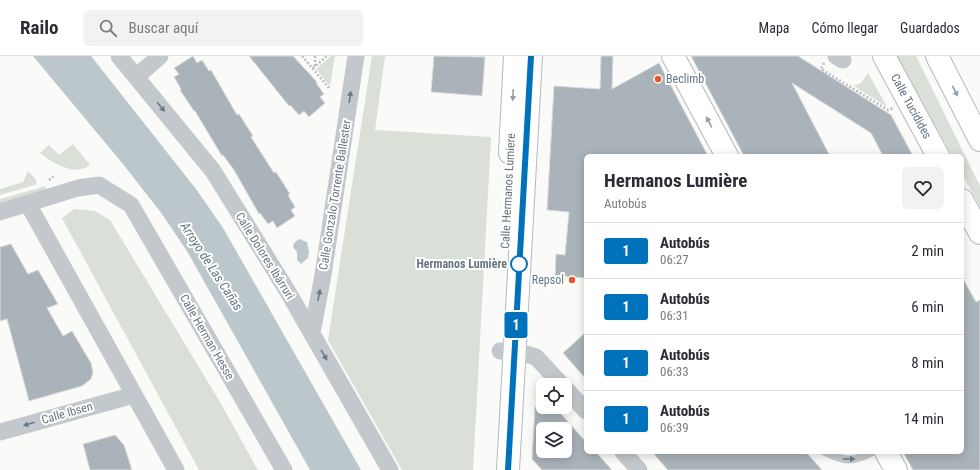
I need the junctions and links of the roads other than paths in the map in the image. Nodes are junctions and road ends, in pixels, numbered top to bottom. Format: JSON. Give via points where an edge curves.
{"nodes":[{"id":1,"x":119,"y":56,"type":"edge"},
{"id":2,"x":160,"y":56,"type":"edge"},
{"id":3,"x":356,"y":56,"type":"edge"},
{"id":4,"x":516,"y":56,"type":"edge"},
{"id":5,"x":531,"y":56,"type":"edge"},
{"id":6,"x":673,"y":56,"type":"edge"},
{"id":7,"x":884,"y":56,"type":"edge"},
{"id":8,"x":937,"y":56,"type":"edge"},
{"id":9,"x":136,"y":77,"type":"junction"},
{"id":10,"x":980,"y":140,"type":"edge"},
{"id":11,"x":726,"y":154,"type":"edge"},
{"id":12,"x":937,"y":154,"type":"edge"},
{"id":13,"x":28,"y":204,"type":"junction"},
{"id":14,"x":964,"y":204,"type":"edge"},
{"id":15,"x":0,"y":212,"type":"edge"},
{"id":16,"x":980,"y":233,"type":"edge"},
{"id":17,"x":312,"y":333,"type":"junction"},
{"id":18,"x":507,"y":351,"type":"junction"},
{"id":19,"x":556,"y":378,"type":"edge"},
{"id":20,"x":134,"y":395,"type":"junction"},
{"id":21,"x":572,"y":396,"type":"edge"},
{"id":22,"x":584,"y":410,"type":"edge"},
{"id":23,"x":0,"y":432,"type":"edge"},
{"id":24,"x":625,"y":454,"type":"edge"},
{"id":25,"x":829,"y":454,"type":"edge"},
{"id":26,"x":868,"y":454,"type":"edge"},
{"id":27,"x":887,"y":454,"type":"edge"},
{"id":28,"x":176,"y":470,"type":"edge"},
{"id":29,"x":284,"y":470,"type":"edge"},
{"id":30,"x":390,"y":470,"type":"edge"},
{"id":31,"x":493,"y":470,"type":"edge"},
{"id":32,"x":508,"y":470,"type":"edge"},
{"id":33,"x":639,"y":470,"type":"edge"},
{"id":34,"x":896,"y":470,"type":"edge"}],
"edges":[{"from":1,"to":9,"type":"street","name":"Calle Dolores Ibárruri"},
{"from":2,"to":9,"type":"street"},
{"from":17,"to":3,"type":"street","name":"Calle Gonzalo Torrente Ballester","one_way":true},
{"from":4,"to":18,"type":"main road","name":"Calle Hermanos Lumiere","one_way":true},
{"from":5,"to":18,"type":"main road","name":"Calle Hermanos Lumiere"},
{"from":11,"to":6,"type":"main road","one_way":true},
{"from":7,"to":12,"type":"main road","name":"Calle Tucídides"},
{"from":8,"to":10,"type":"main road","one_way":true},
{"from":9,"to":17,"type":"street","name":"Calle Dolores Ibárruri","one_way":true,"via":[[213,171]]},
{"from":13,"to":15,"type":"street"},
{"from":13,"to":20,"type":"street"},
{"from":13,"to":29,"type":"street","name":"Calle Herman Hesse","via":[[78,188],[99,185],[131,205]]},
{"from":14,"to":16,"type":"main road"},
{"from":17,"to":30,"type":"street","name":"Calle Dolores Ibárruri","one_way":true},
{"from":18,"to":19,"type":"street","via":[[536,357]]},
{"from":18,"to":31,"type":"main road","name":"Calle Hermanos Lumiere"},
{"from":18,"to":32,"type":"main road","name":"Calle Hermanos Lumiere"},
{"from":20,"to":23,"type":"street","name":"Calle Ibsen","one_way":true},
{"from":20,"to":28,"type":"street"},
{"from":21,"to":22,"type":"street"},
{"from":24,"to":33,"type":"street"},
{"from":25,"to":26,"type":"lane","one_way":true,"via":[[839,459],[854,460]]},
{"from":27,"to":34,"type":"main road"}]}
